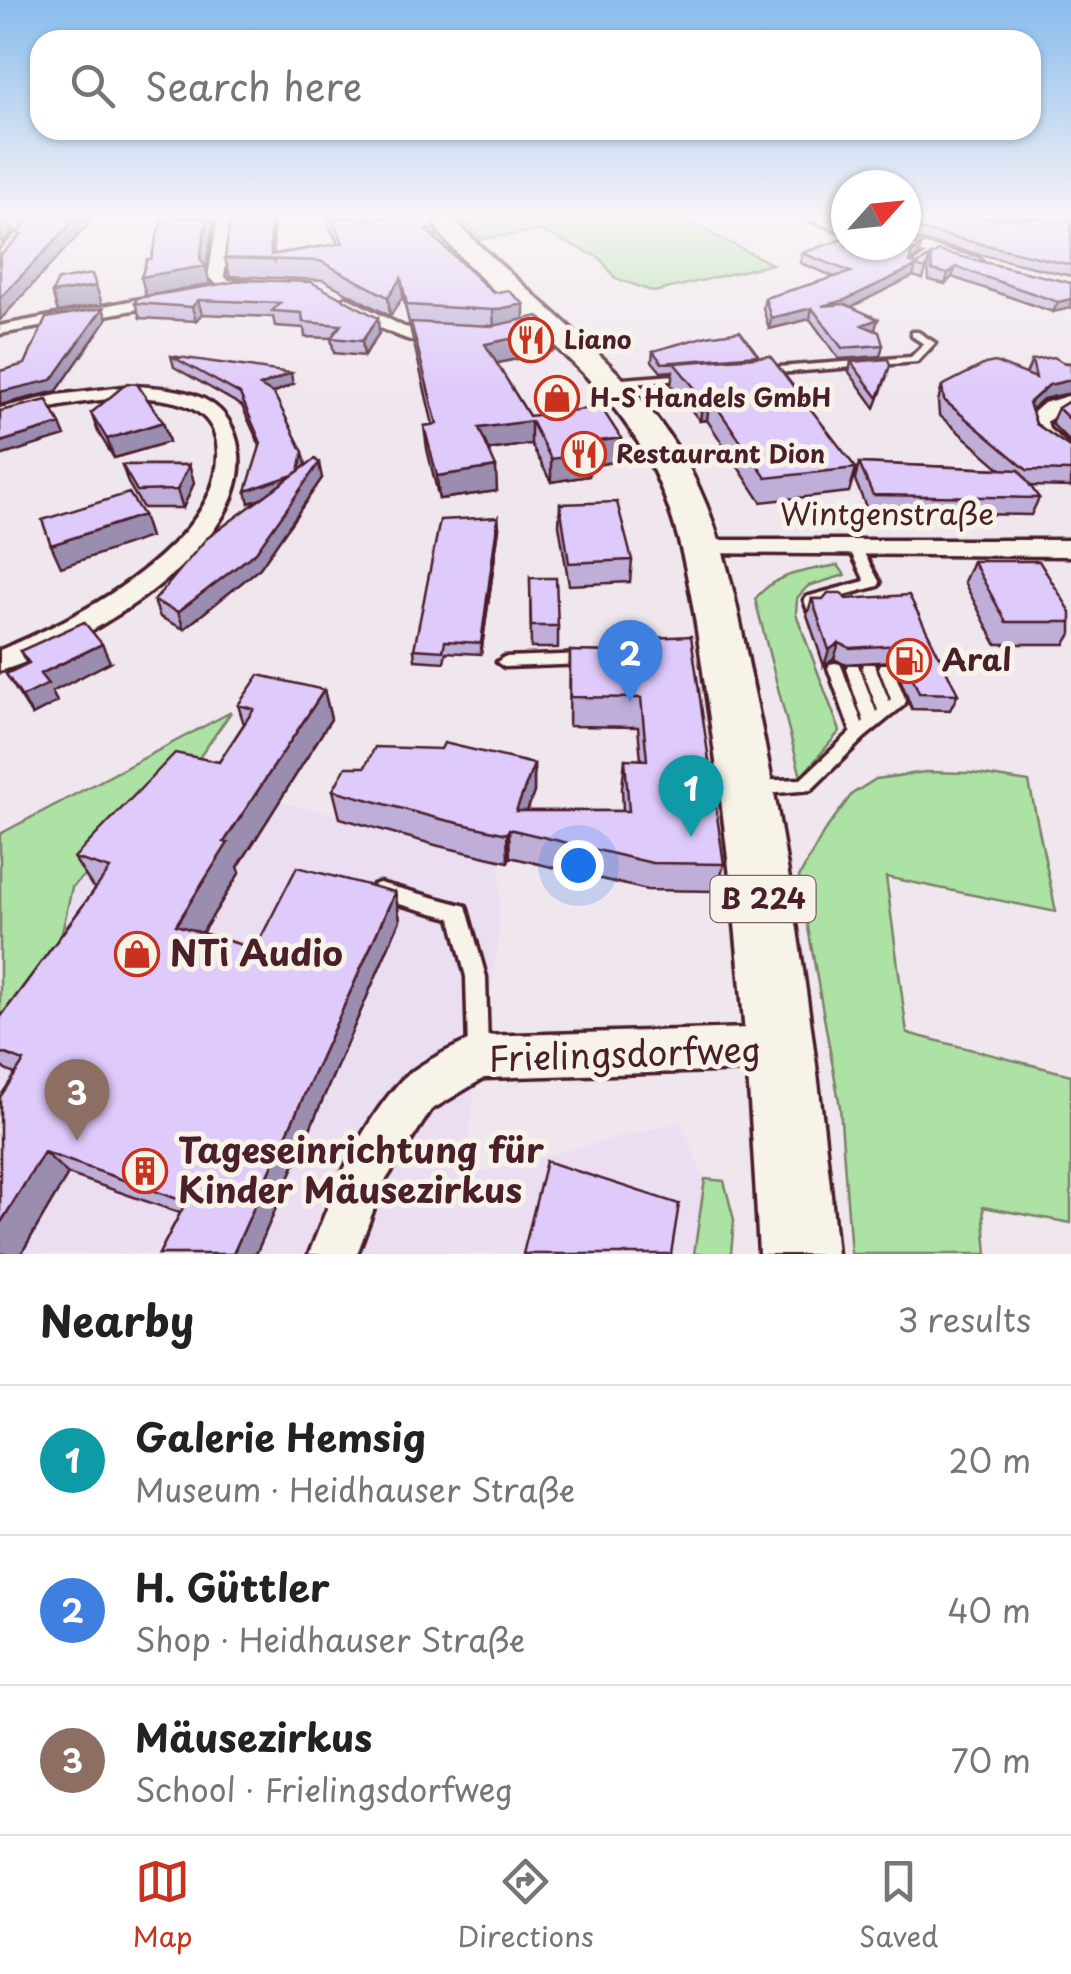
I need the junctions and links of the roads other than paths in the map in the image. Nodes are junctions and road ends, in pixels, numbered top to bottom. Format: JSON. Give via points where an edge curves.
{"nodes":[{"id":1,"x":216,"y":277,"type":"edge"},
{"id":2,"x":494,"y":277,"type":"edge"},
{"id":3,"x":278,"y":285,"type":"edge"},
{"id":4,"x":242,"y":288,"type":"junction"},
{"id":5,"x":326,"y":292,"type":"edge"},
{"id":6,"x":4,"y":330,"type":"dead end"},
{"id":7,"x":915,"y":334,"type":"dead end"},
{"id":8,"x":462,"y":340,"type":"edge"},
{"id":9,"x":742,"y":373,"type":"edge"},
{"id":10,"x":704,"y":376,"type":"edge"},
{"id":11,"x":609,"y":383,"type":"junction"},
{"id":12,"x":1071,"y":401,"type":"edge"},
{"id":13,"x":0,"y":414,"type":"edge"},
{"id":14,"x":1071,"y":458,"type":"edge"},
{"id":15,"x":854,"y":546,"type":"junction"},
{"id":16,"x":703,"y":548,"type":"junction"},
{"id":17,"x":1071,"y":548,"type":"edge"},
{"id":18,"x":837,"y":596,"type":"junction"},
{"id":19,"x":814,"y":608,"type":"edge"},
{"id":20,"x":854,"y":608,"type":"edge"},
{"id":21,"x":604,"y":659,"type":"edge"},
{"id":22,"x":0,"y":662,"type":"edge"},
{"id":23,"x":504,"y":662,"type":"dead end"},
{"id":24,"x":872,"y":722,"type":"junction"},
{"id":25,"x":748,"y":788,"type":"junction"},
{"id":26,"x":352,"y":884,"type":"edge"},
{"id":27,"x":783,"y":1048,"type":"junction"},
{"id":28,"x":478,"y":1057,"type":"junction"},
{"id":29,"x":333,"y":1254,"type":"edge"},
{"id":30,"x":798,"y":1254,"type":"edge"}],
"edges":[{"from":1,"to":4,"type":"street"},
{"from":2,"to":11,"type":"main road","number":"B 224","via":[[543,329]]},
{"from":3,"to":4,"type":"street"},
{"from":4,"to":6,"type":"street"},
{"from":5,"to":8,"type":"street","via":[[399,332]]},
{"from":7,"to":9,"type":"lane","via":[[930,343],[914,360]]},
{"from":10,"to":11,"type":"lane"},
{"from":11,"to":16,"type":"main road","number":"B 224","via":[[647,428],[678,482]]},
{"from":12,"to":14,"type":"street","via":[[1036,418],[1039,432]]},
{"from":13,"to":22,"type":"street","via":[[110,392],[168,394],[205,406],[222,421],[230,467],[212,512],[139,587]]},
{"from":15,"to":16,"type":"street","name":"Wintgenstraße"},
{"from":15,"to":17,"type":"street","name":"Wintgenstraße"},
{"from":15,"to":18,"type":"lane","via":[[872,583]]},
{"from":16,"to":25,"type":"main road","number":"B 224","via":[[713,655]]},
{"from":18,"to":19,"type":"lane","via":[[811,600]]},
{"from":18,"to":20,"type":"lane"},
{"from":21,"to":23,"type":"lane"},
{"from":24,"to":24,"type":"lane","via":[[861,668],[899,701]]},
{"from":24,"to":25,"type":"lane","via":[[804,786]]},
{"from":25,"to":27,"type":"main road","number":"B 224"},
{"from":26,"to":28,"type":"lane","via":[[458,912],[476,977]]},
{"from":27,"to":28,"type":"street","name":"Frielingsdorfweg"},
{"from":27,"to":30,"type":"main road","number":"B 224"},
{"from":28,"to":29,"type":"street","name":"Frielingsdorfweg","via":[[416,1095],[365,1171]]}]}
